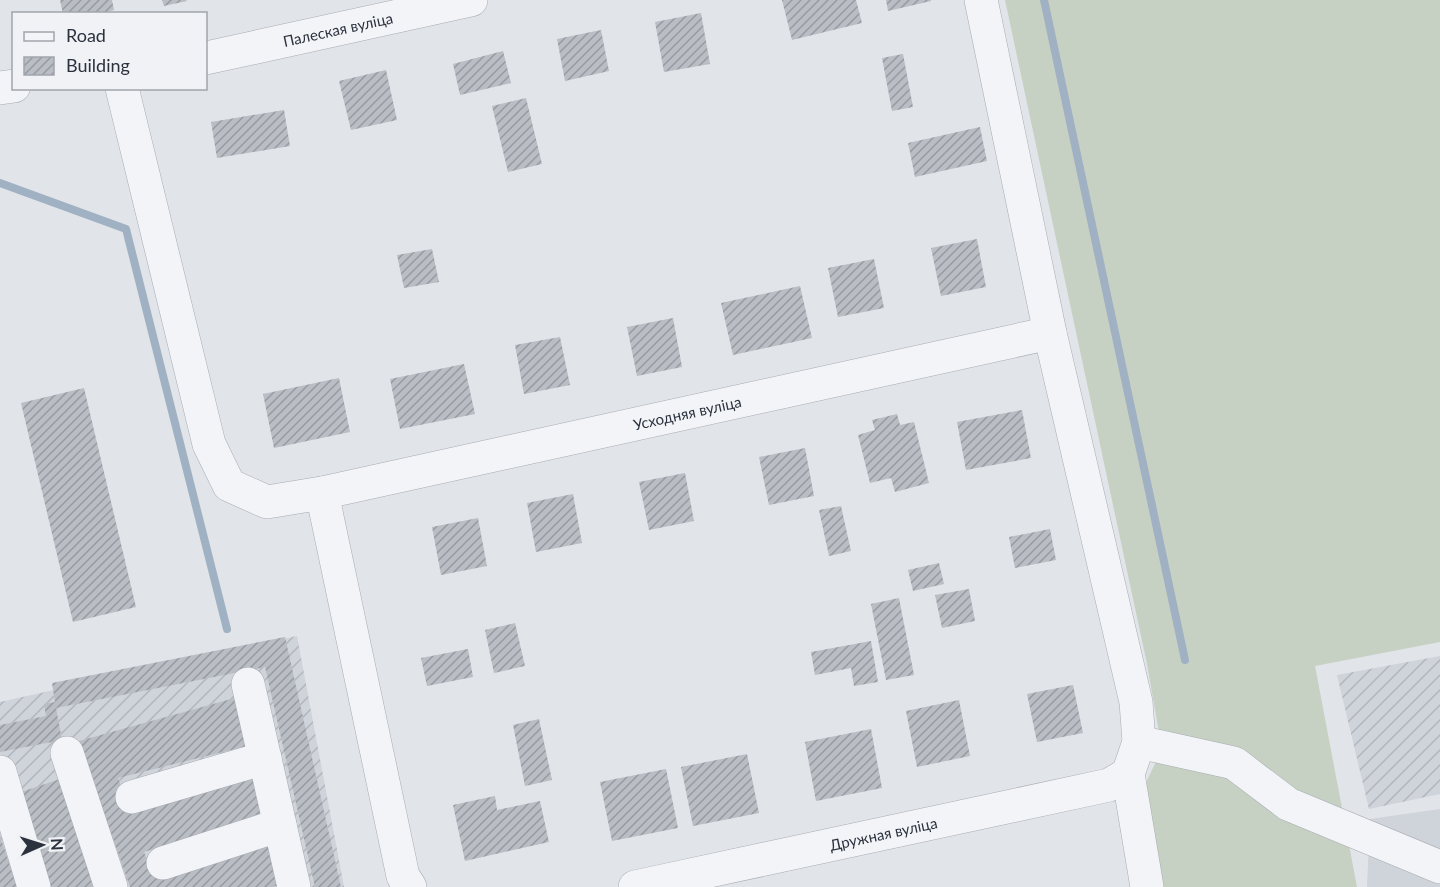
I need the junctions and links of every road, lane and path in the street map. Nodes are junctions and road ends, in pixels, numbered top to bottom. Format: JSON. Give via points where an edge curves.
{"nodes":[{"id":1,"x":471,"y":0,"type":"edge"},
{"id":2,"x":981,"y":0,"type":"edge"},
{"id":3,"x":207,"y":58,"type":"edge"},
{"id":4,"x":122,"y":90,"type":"edge"},
{"id":5,"x":1050,"y":333,"type":"junction"},
{"id":6,"x":322,"y":493,"type":"junction"},
{"id":7,"x":248,"y":684,"type":"dead end"},
{"id":8,"x":1139,"y":742,"type":"junction"},
{"id":9,"x":67,"y":753,"type":"dead end"},
{"id":10,"x":265,"y":758,"type":"junction"},
{"id":11,"x":0,"y":772,"type":"edge"},
{"id":12,"x":1128,"y":774,"type":"junction"},
{"id":13,"x":132,"y":797,"type":"dead end"},
{"id":14,"x":280,"y":825,"type":"junction"},
{"id":15,"x":163,"y":863,"type":"dead end"},
{"id":16,"x":1440,"y":867,"type":"edge"},
{"id":17,"x":34,"y":887,"type":"edge"},
{"id":18,"x":111,"y":887,"type":"edge"},
{"id":19,"x":294,"y":887,"type":"edge"},
{"id":20,"x":410,"y":887,"type":"edge"},
{"id":21,"x":635,"y":887,"type":"edge"},
{"id":22,"x":1147,"y":887,"type":"edge"}],
"edges":[{"from":1,"to":3,"type":"street","name":"Палеская вуліца"},
{"from":2,"to":5,"type":"street"},
{"from":4,"to":6,"type":"street","name":"Усходняя вуліца","via":[[209,444],[229,485],[267,502]]},
{"from":5,"to":6,"type":"street","name":"Усходняя вуліца"},
{"from":5,"to":8,"type":"street","via":[[1136,702]]},
{"from":6,"to":20,"type":"street","via":[[403,876]]},
{"from":7,"to":10,"type":"street"},
{"from":8,"to":12,"type":"street"},
{"from":8,"to":16,"type":"street","via":[[1234,763],[1288,804]]},
{"from":9,"to":18,"type":"street"},
{"from":10,"to":13,"type":"street"},
{"from":10,"to":14,"type":"street"},
{"from":11,"to":17,"type":"street"},
{"from":12,"to":21,"type":"street","name":"Дружная вуліца","via":[[1108,786]]},
{"from":12,"to":22,"type":"street"},
{"from":14,"to":15,"type":"street"},
{"from":14,"to":19,"type":"street"}]}
